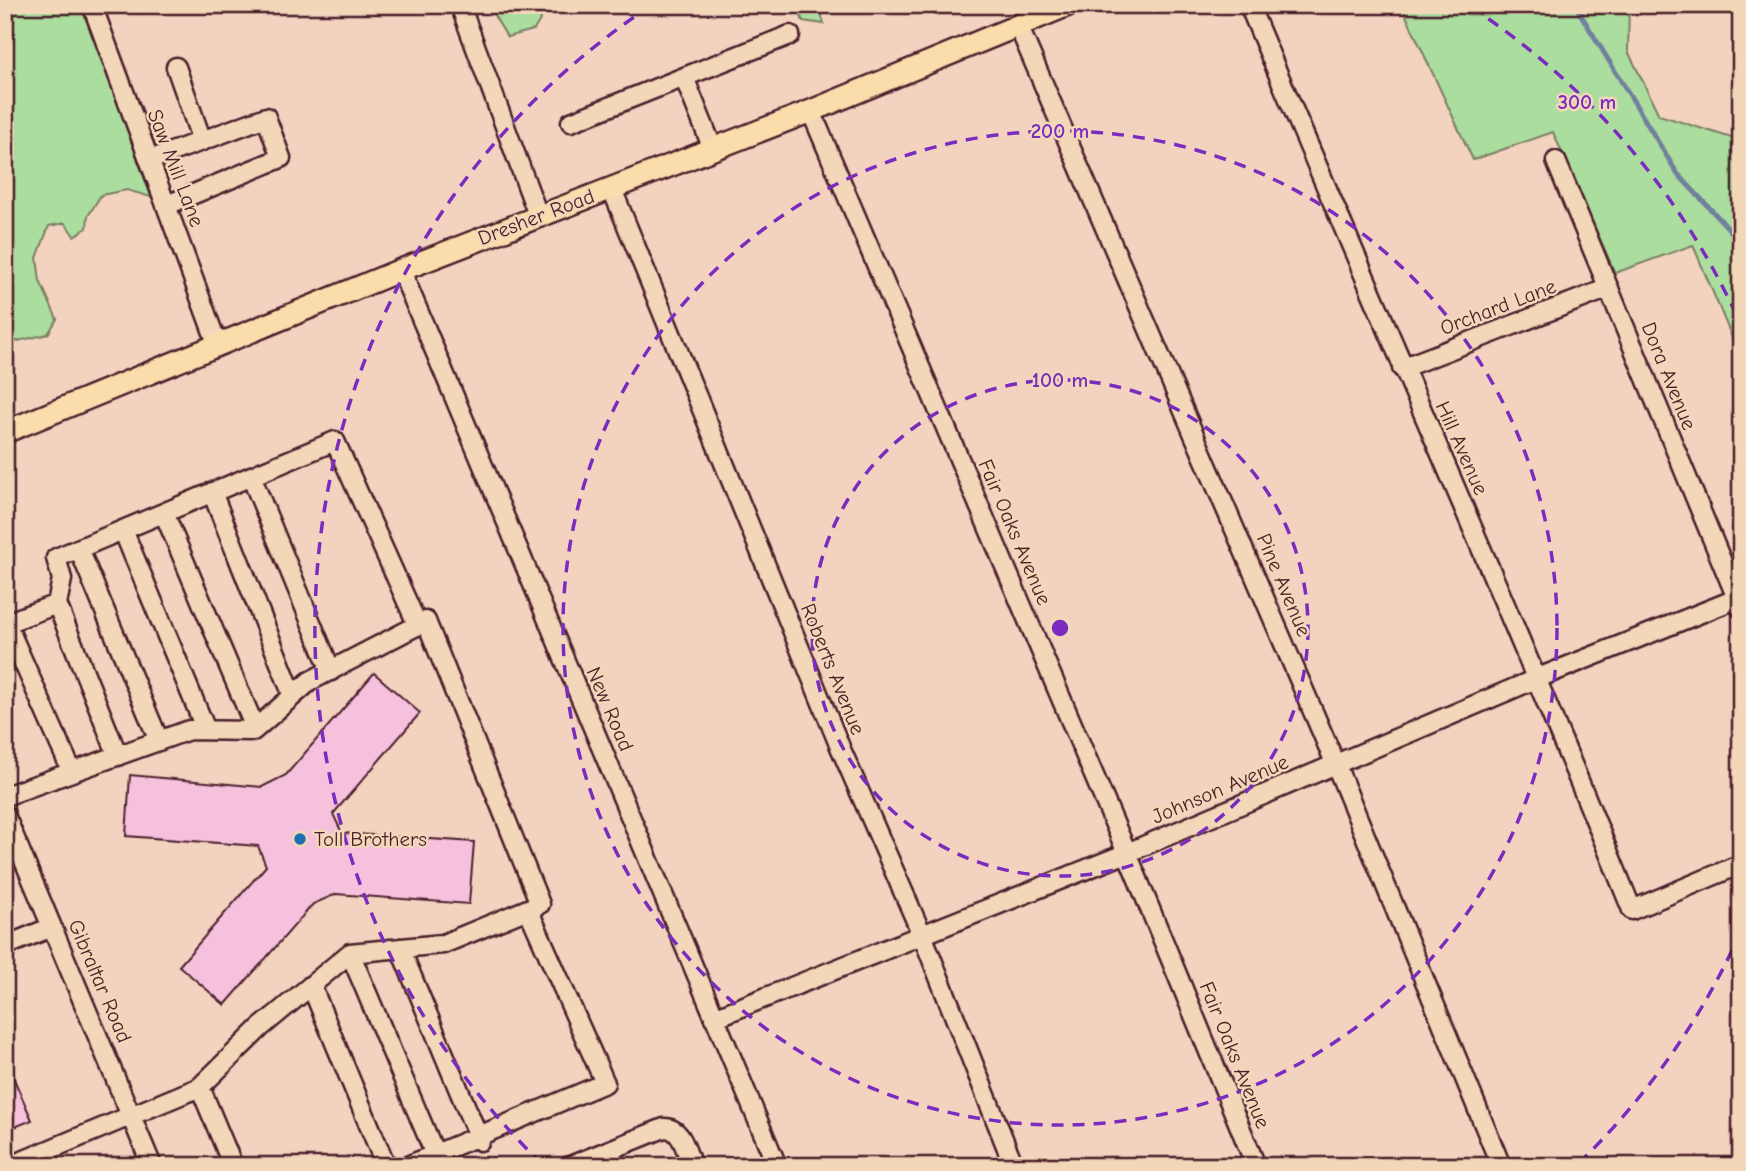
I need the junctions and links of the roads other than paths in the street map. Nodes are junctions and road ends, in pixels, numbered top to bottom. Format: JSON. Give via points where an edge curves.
{"nodes":[{"id":1,"x":92,"y":5,"type":"edge"},
{"id":2,"x":460,"y":5,"type":"edge"},
{"id":3,"x":1068,"y":5,"type":"edge"},
{"id":4,"x":1249,"y":5,"type":"edge"},
{"id":5,"x":1018,"y":25,"type":"junction"},
{"id":6,"x":790,"y":35,"type":"dead end"},
{"id":7,"x":176,"y":67,"type":"dead end"},
{"id":8,"x":684,"y":77,"type":"junction"},
{"id":9,"x":811,"y":111,"type":"junction"},
{"id":10,"x":571,"y":122,"type":"dead end"},
{"id":11,"x":202,"y":141,"type":"junction"},
{"id":12,"x":713,"y":149,"type":"junction"},
{"id":13,"x":149,"y":160,"type":"junction"},
{"id":14,"x":1556,"y":160,"type":"dead end"},
{"id":15,"x":612,"y":189,"type":"junction"},
{"id":16,"x":166,"y":205,"type":"junction"},
{"id":17,"x":538,"y":215,"type":"junction"},
{"id":18,"x":401,"y":270,"type":"junction"},
{"id":19,"x":1609,"y":288,"type":"junction"},
{"id":20,"x":218,"y":346,"type":"junction"},
{"id":21,"x":1402,"y":368,"type":"junction"},
{"id":22,"x":5,"y":432,"type":"edge"},
{"id":23,"x":251,"y":476,"type":"junction"},
{"id":24,"x":212,"y":492,"type":"junction"},
{"id":25,"x":164,"y":513,"type":"junction"},
{"id":26,"x":123,"y":530,"type":"junction"},
{"id":27,"x":79,"y":549,"type":"junction"},
{"id":28,"x":1739,"y":601,"type":"edge"},
{"id":29,"x":57,"y":604,"type":"junction"},
{"id":30,"x":418,"y":626,"type":"junction"},
{"id":31,"x":331,"y":671,"type":"junction"},
{"id":32,"x":1538,"y":678,"type":"junction"},
{"id":33,"x":293,"y":696,"type":"junction"},
{"id":34,"x":256,"y":728,"type":"junction"},
{"id":35,"x":206,"y":730,"type":"junction"},
{"id":36,"x":159,"y":741,"type":"junction"},
{"id":37,"x":118,"y":756,"type":"junction"},
{"id":38,"x":1336,"y":765,"type":"junction"},
{"id":39,"x":72,"y":772,"type":"junction"},
{"id":40,"x":5,"y":796,"type":"edge"},
{"id":41,"x":5,"y":814,"type":"edge"},
{"id":42,"x":1126,"y":853,"type":"junction"},
{"id":43,"x":1741,"y":864,"type":"edge"},
{"id":44,"x":528,"y":909,"type":"junction"},
{"id":45,"x":52,"y":927,"type":"junction"},
{"id":46,"x":923,"y":936,"type":"junction"},
{"id":47,"x":5,"y":946,"type":"edge"},
{"id":48,"x":400,"y":948,"type":"junction"},
{"id":49,"x":350,"y":953,"type":"junction"},
{"id":50,"x":311,"y":985,"type":"junction"},
{"id":51,"x":715,"y":1018,"type":"junction"},
{"id":52,"x":201,"y":1087,"type":"junction"},
{"id":53,"x":131,"y":1115,"type":"junction"},
{"id":54,"x":479,"y":1138,"type":"junction"},
{"id":55,"x":436,"y":1154,"type":"junction"},
{"id":56,"x":10,"y":1166,"type":"edge"},
{"id":57,"x":152,"y":1166,"type":"edge"},
{"id":58,"x":233,"y":1166,"type":"edge"},
{"id":59,"x":386,"y":1166,"type":"edge"},
{"id":60,"x":407,"y":1166,"type":"edge"},
{"id":61,"x":570,"y":1166,"type":"edge"},
{"id":62,"x":692,"y":1166,"type":"edge"},
{"id":63,"x":777,"y":1166,"type":"edge"},
{"id":64,"x":1014,"y":1166,"type":"edge"},
{"id":65,"x":1256,"y":1166,"type":"edge"},
{"id":66,"x":1501,"y":1166,"type":"edge"}],
"edges":[{"from":1,"to":13,"type":"street","name":"Saw Mill Lane"},
{"from":2,"to":17,"type":"street"},
{"from":3,"to":5,"type":"main road","name":"Dresher Road"},
{"from":4,"to":21,"type":"street","name":"Hill Avenue"},
{"from":5,"to":9,"type":"main road","name":"Dresher Road"},
{"from":5,"to":38,"type":"street","name":"Pine Avenue"},
{"from":6,"to":8,"type":"street"},
{"from":7,"to":11,"type":"street"},
{"from":8,"to":10,"type":"street"},
{"from":8,"to":12,"type":"street"},
{"from":9,"to":12,"type":"main road","name":"Dresher Road"},
{"from":9,"to":42,"type":"street","name":"Fair Oaks Avenue"},
{"from":11,"to":13,"type":"street"},
{"from":11,"to":16,"type":"street","via":[[266,117],[281,158]]},
{"from":12,"to":15,"type":"main road","name":"Dresher Road"},
{"from":13,"to":16,"type":"street","name":"Saw Mill Lane"},
{"from":14,"to":19,"type":"street","name":"Dora Avenue"},
{"from":15,"to":17,"type":"main road","name":"Dresher Road"},
{"from":15,"to":46,"type":"street","name":"Roberts Avenue","via":[[840,747]]},
{"from":16,"to":20,"type":"street","name":"Saw Mill Lane"},
{"from":17,"to":18,"type":"main road","name":"Dresher Road"},
{"from":18,"to":20,"type":"main road","name":"Dresher Road"},
{"from":18,"to":51,"type":"street","name":"New Road"},
{"from":19,"to":21,"type":"street","name":"Orchard Lane"},
{"from":19,"to":28,"type":"street","name":"Dora Avenue"},
{"from":20,"to":22,"type":"main road","name":"Dresher Road"},
{"from":21,"to":32,"type":"street","name":"Hill Avenue"},
{"from":23,"to":24,"type":"street"},
{"from":23,"to":30,"type":"street","via":[[335,441]]},
{"from":23,"to":31,"type":"street"},
{"from":24,"to":25,"type":"street"},
{"from":24,"to":33,"type":"street"},
{"from":25,"to":26,"type":"street"},
{"from":25,"to":34,"type":"street"},
{"from":26,"to":27,"type":"street"},
{"from":26,"to":35,"type":"street"},
{"from":27,"to":29,"type":"street","via":[[56,558],[62,579]]},
{"from":27,"to":36,"type":"street"},
{"from":28,"to":32,"type":"street","name":"Johnson Avenue"},
{"from":29,"to":37,"type":"street"},
{"from":29,"to":39,"type":"street","via":[[6,623]]},
{"from":30,"to":31,"type":"street"},
{"from":30,"to":44,"type":"street","via":[[426,621],[540,904]]},
{"from":31,"to":33,"type":"street"},
{"from":32,"to":38,"type":"street","name":"Johnson Avenue"},
{"from":32,"to":43,"type":"street","name":"Hill Avenue","via":[[1632,910]]},
{"from":33,"to":34,"type":"street"},
{"from":34,"to":35,"type":"street"},
{"from":35,"to":36,"type":"street","via":[[189,730]]},
{"from":36,"to":37,"type":"street"},
{"from":37,"to":39,"type":"street"},
{"from":38,"to":42,"type":"street","name":"Johnson Avenue"},
{"from":38,"to":66,"type":"street","name":"Pine Avenue"},
{"from":39,"to":40,"type":"street"},
{"from":41,"to":45,"type":"street","name":"Gibraltar Road"},
{"from":42,"to":46,"type":"street","name":"Johnson Avenue"},
{"from":42,"to":65,"type":"street","name":"Fair Oaks Avenue"},
{"from":44,"to":48,"type":"street","via":[[443,944]]},
{"from":44,"to":54,"type":"street","via":[[605,1083]]},
{"from":45,"to":47,"type":"street"},
{"from":45,"to":53,"type":"street","name":"Gibraltar Road"},
{"from":46,"to":51,"type":"street","name":"Johnson Avenue"},
{"from":46,"to":64,"type":"street","name":"Roberts Avenue"},
{"from":48,"to":49,"type":"street"},
{"from":48,"to":54,"type":"street"},
{"from":49,"to":50,"type":"street"},
{"from":49,"to":55,"type":"street"},
{"from":50,"to":52,"type":"street"},
{"from":50,"to":59,"type":"street"},
{"from":51,"to":63,"type":"street","name":"New Road"},
{"from":52,"to":53,"type":"street"},
{"from":52,"to":58,"type":"street"},
{"from":53,"to":56,"type":"street"},
{"from":53,"to":57,"type":"street","name":"Gibraltar Road"},
{"from":54,"to":55,"type":"street"},
{"from":55,"to":60,"type":"street"},
{"from":61,"to":62,"type":"street","via":[[671,1127]]}]}
